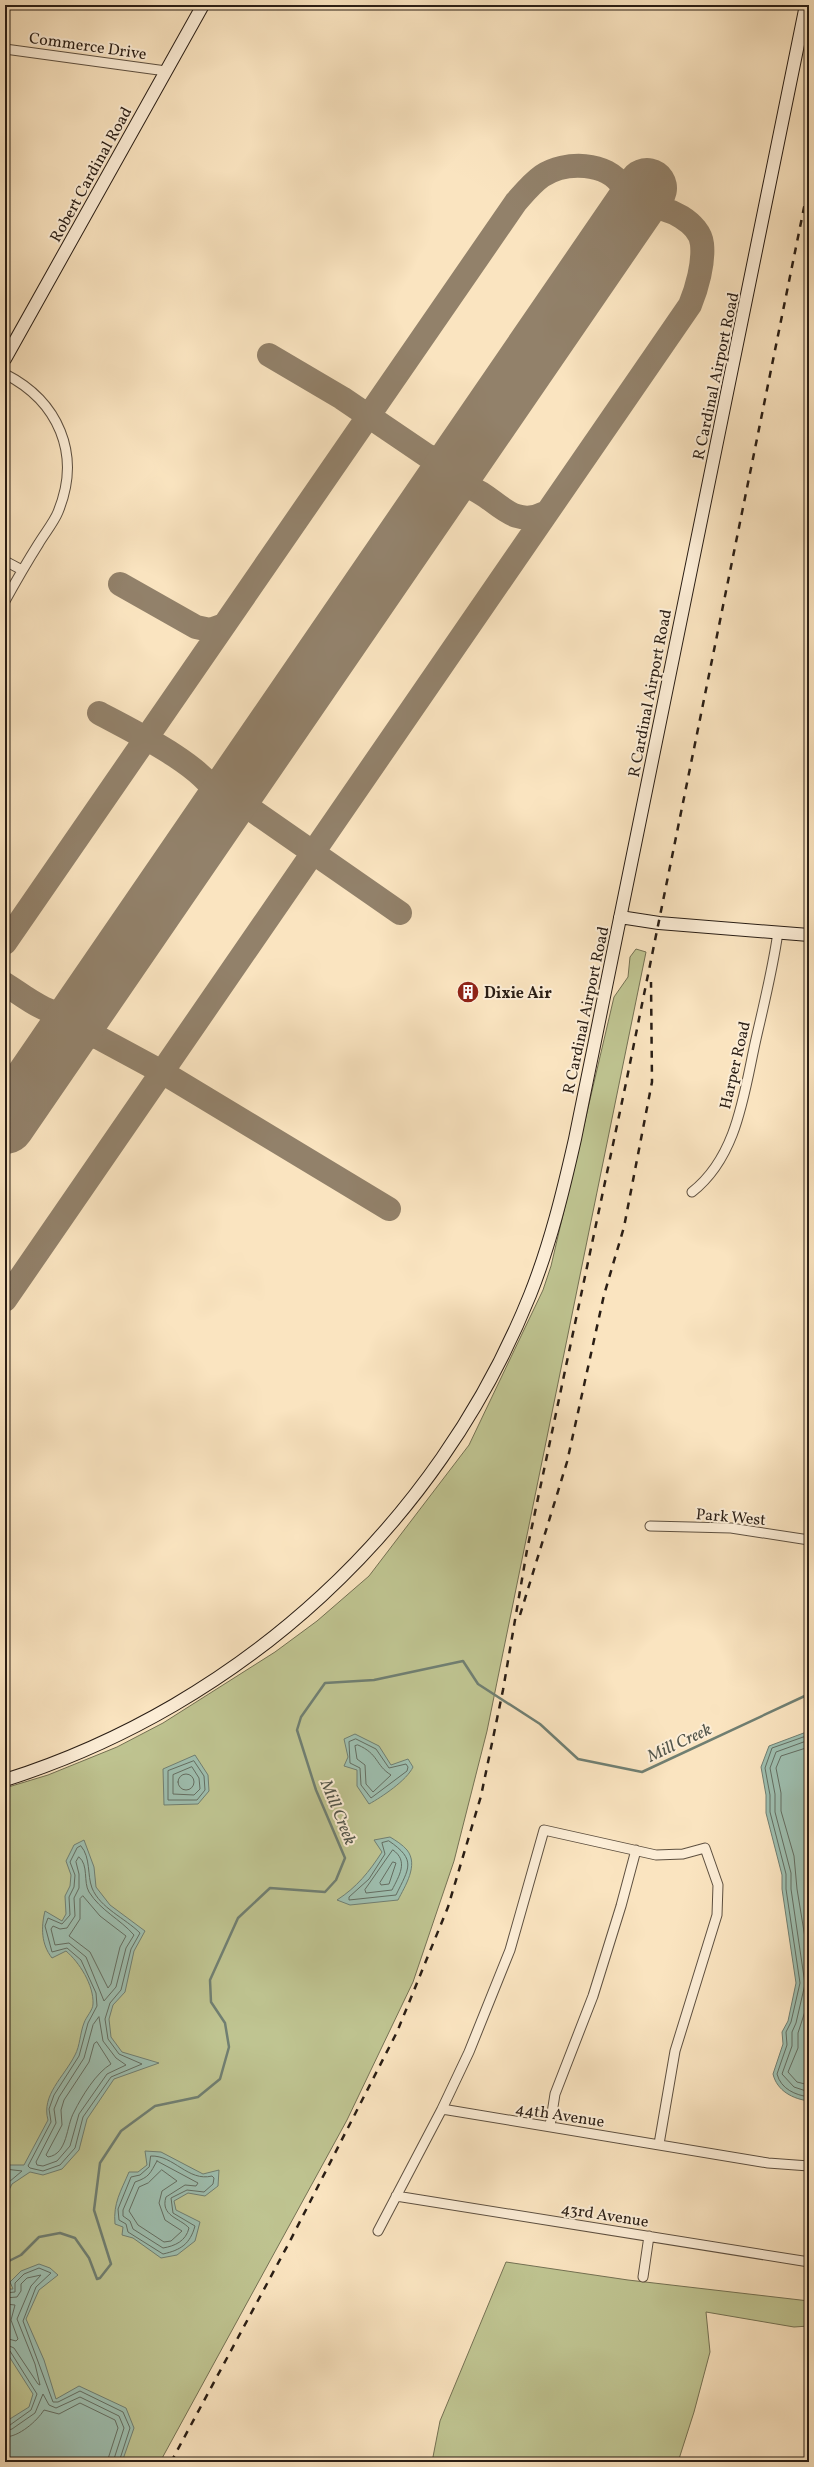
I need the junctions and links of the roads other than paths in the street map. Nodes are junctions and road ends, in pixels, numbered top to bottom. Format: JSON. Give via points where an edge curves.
{"nodes":[{"id":1,"x":203,"y":5,"type":"edge"},
{"id":2,"x":806,"y":5,"type":"edge"},
{"id":3,"x":5,"y":49,"type":"edge"},
{"id":4,"x":166,"y":71,"type":"junction"},
{"id":5,"x":5,"y":359,"type":"edge"},
{"id":6,"x":5,"y":374,"type":"edge"},
{"id":7,"x":5,"y":561,"type":"edge"},
{"id":8,"x":22,"y":570,"type":"junction"},
{"id":9,"x":5,"y":601,"type":"edge"},
{"id":10,"x":620,"y":917,"type":"junction"},
{"id":11,"x":778,"y":932,"type":"junction"},
{"id":12,"x":809,"y":935,"type":"edge"},
{"id":13,"x":692,"y":1192,"type":"dead end"},
{"id":14,"x":650,"y":1526,"type":"dead end"},
{"id":15,"x":809,"y":1540,"type":"edge"},
{"id":16,"x":5,"y":1780,"type":"edge"},
{"id":17,"x":636,"y":1850,"type":"junction"},
{"id":18,"x":442,"y":2109,"type":"junction"},
{"id":19,"x":550,"y":2126,"type":"junction"},
{"id":20,"x":659,"y":2144,"type":"junction"},
{"id":21,"x":809,"y":2166,"type":"edge"},
{"id":22,"x":396,"y":2196,"type":"junction"},
{"id":23,"x":378,"y":2231,"type":"dead end"},
{"id":24,"x":648,"y":2236,"type":"junction"},
{"id":25,"x":809,"y":2262,"type":"edge"},
{"id":26,"x":643,"y":2277,"type":"dead end"}],
"edges":[{"from":1,"to":4,"type":"main road","name":"Robert Cardinal Road"},
{"from":2,"to":10,"type":"main road","name":"R Cardinal Airport Road"},
{"from":3,"to":4,"type":"street","name":"Commerce Drive"},
{"from":4,"to":5,"type":"main road","name":"Robert Cardinal Road"},
{"from":6,"to":8,"type":"street","via":[[25,384],[46,405],[61,431],[68,458],[66,482],[58,512]]},
{"from":7,"to":8,"type":"street"},
{"from":8,"to":9,"type":"street"},
{"from":10,"to":11,"type":"main road","via":[[659,923]]},
{"from":10,"to":16,"type":"main road","name":"R Cardinal Airport Road","via":[[575,1139],[548,1243],[530,1294],[484,1392],[425,1483],[391,1526],[338,1581],[275,1638],[231,1670],[138,1726],[46,1766]]},
{"from":11,"to":12,"type":"main road"},
{"from":11,"to":13,"type":"street","name":"Harper Road","via":[[774,963],[738,1119],[720,1160],[708,1178]]},
{"from":14,"to":15,"type":"street","name":"Park West","via":[[731,1528]]},
{"from":17,"to":18,"type":"street","via":[[544,1830],[510,1950],[469,2052]]},
{"from":17,"to":19,"type":"street","via":[[595,1990],[555,2094]]},
{"from":17,"to":20,"type":"street","via":[[669,1856],[705,1848],[714,1871],[719,1898],[709,1943],[675,2051]]},
{"from":18,"to":19,"type":"street","name":"44th Avenue"},
{"from":18,"to":22,"type":"street"},
{"from":19,"to":20,"type":"street","name":"44th Avenue"},
{"from":20,"to":21,"type":"street","name":"44th Avenue","via":[[768,2163]]},
{"from":22,"to":23,"type":"street"},
{"from":22,"to":24,"type":"street","name":"43rd Avenue"},
{"from":24,"to":25,"type":"street","name":"43rd Avenue"},
{"from":24,"to":26,"type":"street"}]}
